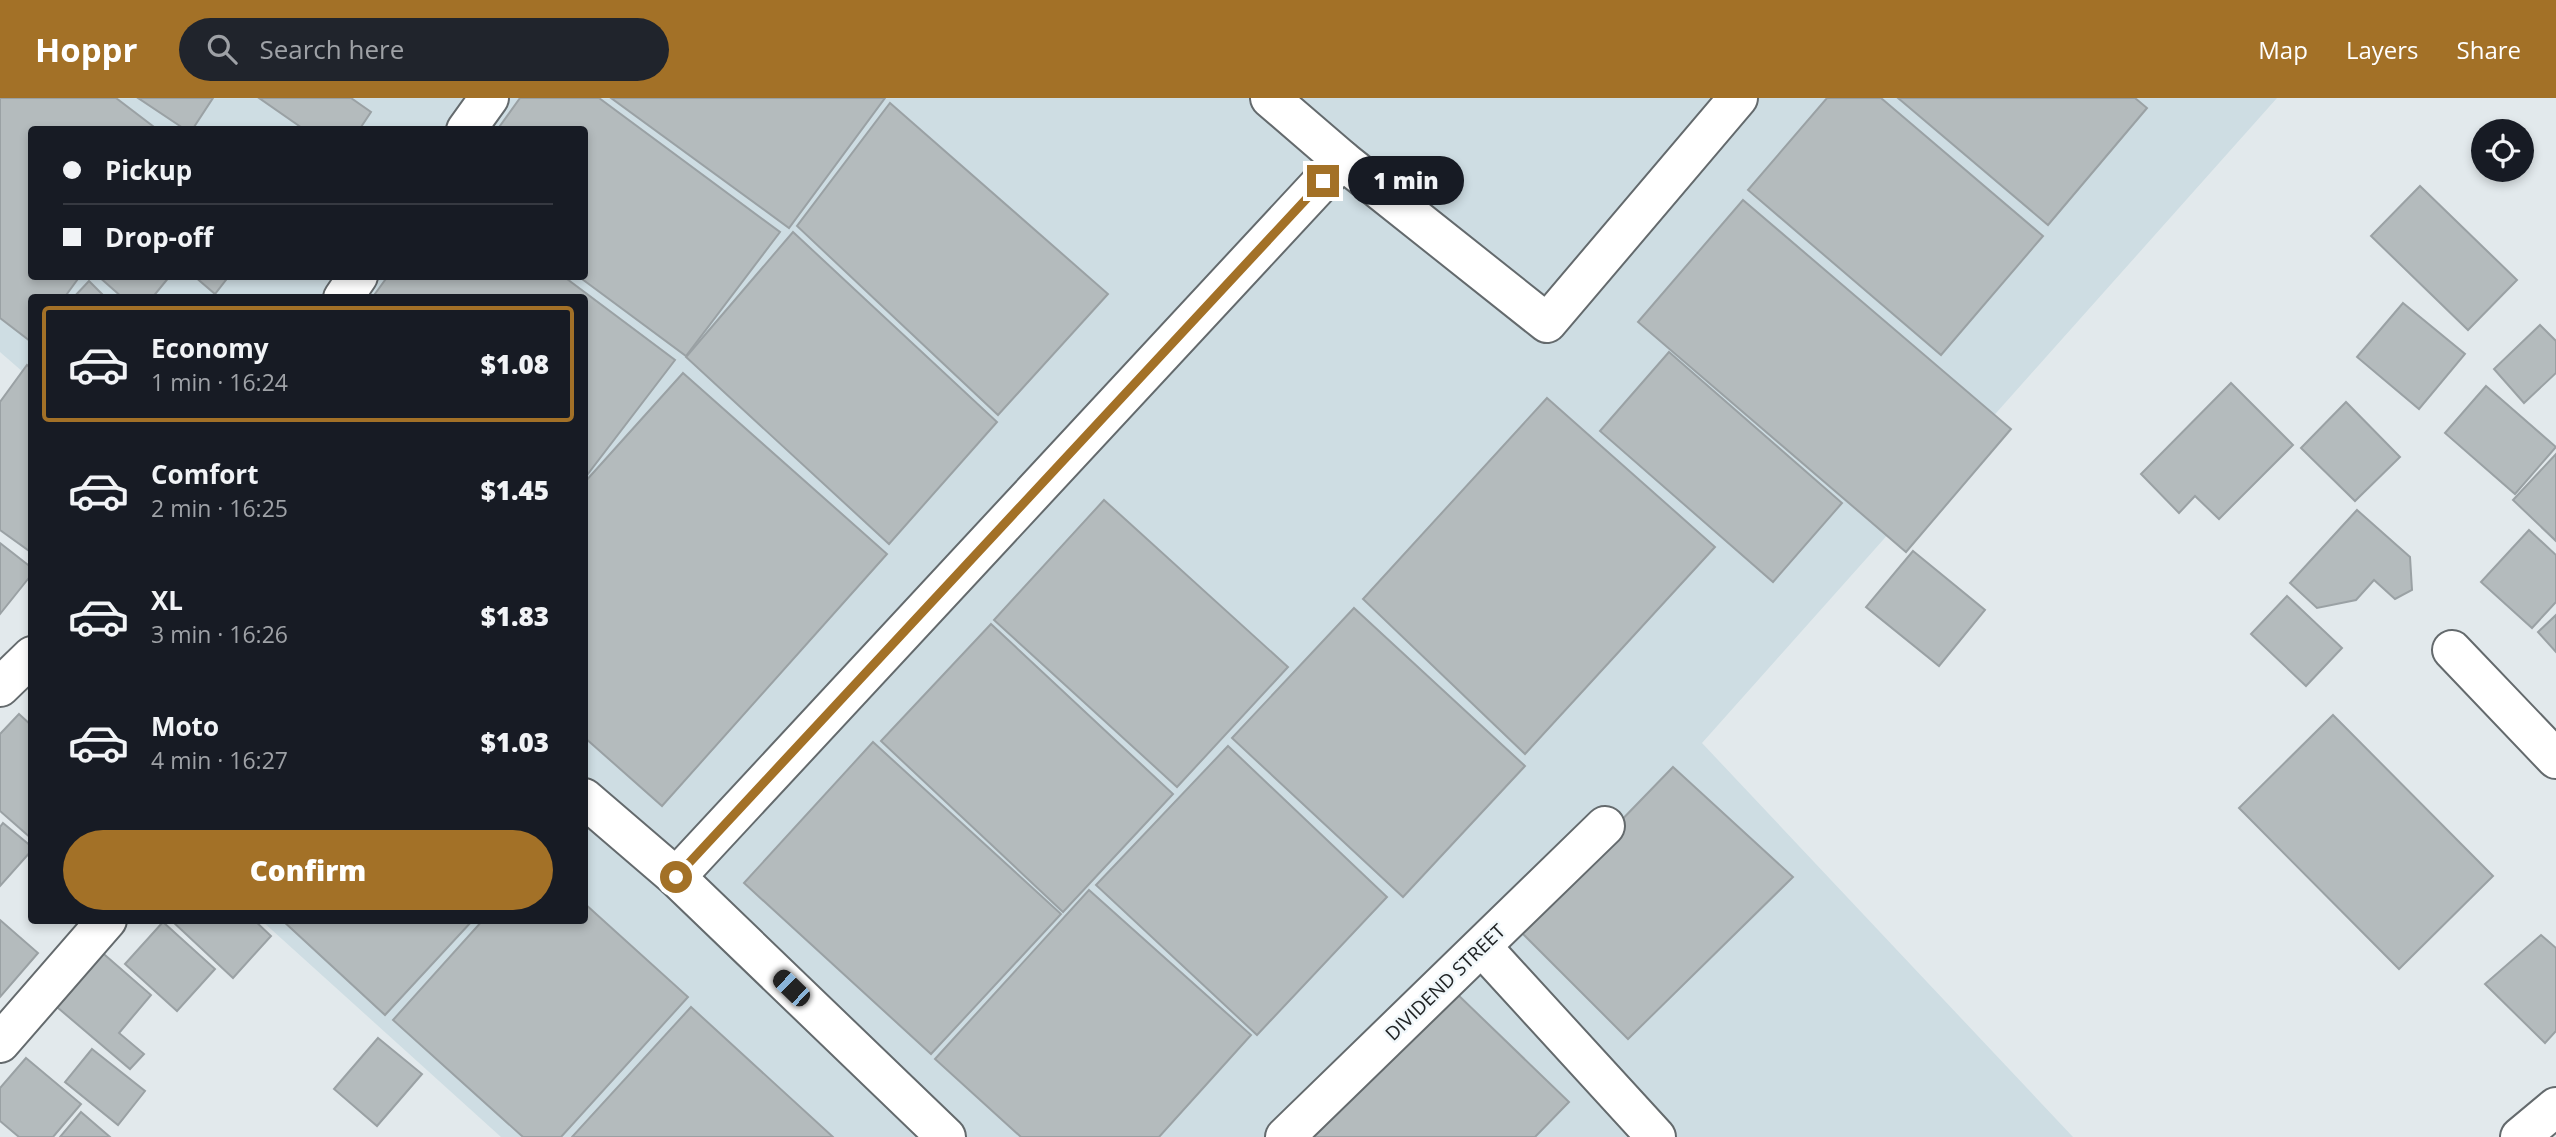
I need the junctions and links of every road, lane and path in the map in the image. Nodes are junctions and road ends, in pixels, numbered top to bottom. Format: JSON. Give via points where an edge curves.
{"nodes":[{"id":1,"x":489,"y":98,"type":"edge"},
{"id":2,"x":1270,"y":98,"type":"edge"},
{"id":3,"x":1738,"y":98,"type":"edge"},
{"id":4,"x":469,"y":126,"type":"edge"},
{"id":5,"x":1342,"y":160,"type":"junction"},
{"id":6,"x":2452,"y":650,"type":"dead end"},
{"id":7,"x":28,"y":660,"type":"edge"},
{"id":8,"x":0,"y":687,"type":"edge"},
{"id":9,"x":2556,"y":759,"type":"edge"},
{"id":10,"x":588,"y":801,"type":"edge"},
{"id":11,"x":1605,"y":826,"type":"dead end"},
{"id":12,"x":676,"y":877,"type":"junction"},
{"id":13,"x":104,"y":924,"type":"edge"},
{"id":14,"x":1482,"y":947,"type":"junction"},
{"id":15,"x":0,"y":1044,"type":"edge"},
{"id":16,"x":2556,"y":1107,"type":"edge"},
{"id":17,"x":946,"y":1137,"type":"edge"},
{"id":18,"x":1285,"y":1137,"type":"edge"},
{"id":19,"x":1656,"y":1137,"type":"edge"},
{"id":20,"x":2520,"y":1137,"type":"edge"}],
"edges":[{"from":1,"to":4,"type":"street"},
{"from":2,"to":5,"type":"street"},
{"from":3,"to":5,"type":"street","via":[[1547,323]]},
{"from":5,"to":12,"type":"street"},
{"from":6,"to":9,"type":"street"},
{"from":7,"to":8,"type":"street"},
{"from":10,"to":12,"type":"street"},
{"from":11,"to":14,"type":"street","name":"DIVIDEND STREET"},
{"from":12,"to":17,"type":"street"},
{"from":13,"to":15,"type":"street"},
{"from":14,"to":18,"type":"street","name":"DIVIDEND STREET"},
{"from":14,"to":19,"type":"street"},
{"from":16,"to":20,"type":"street"}]}
